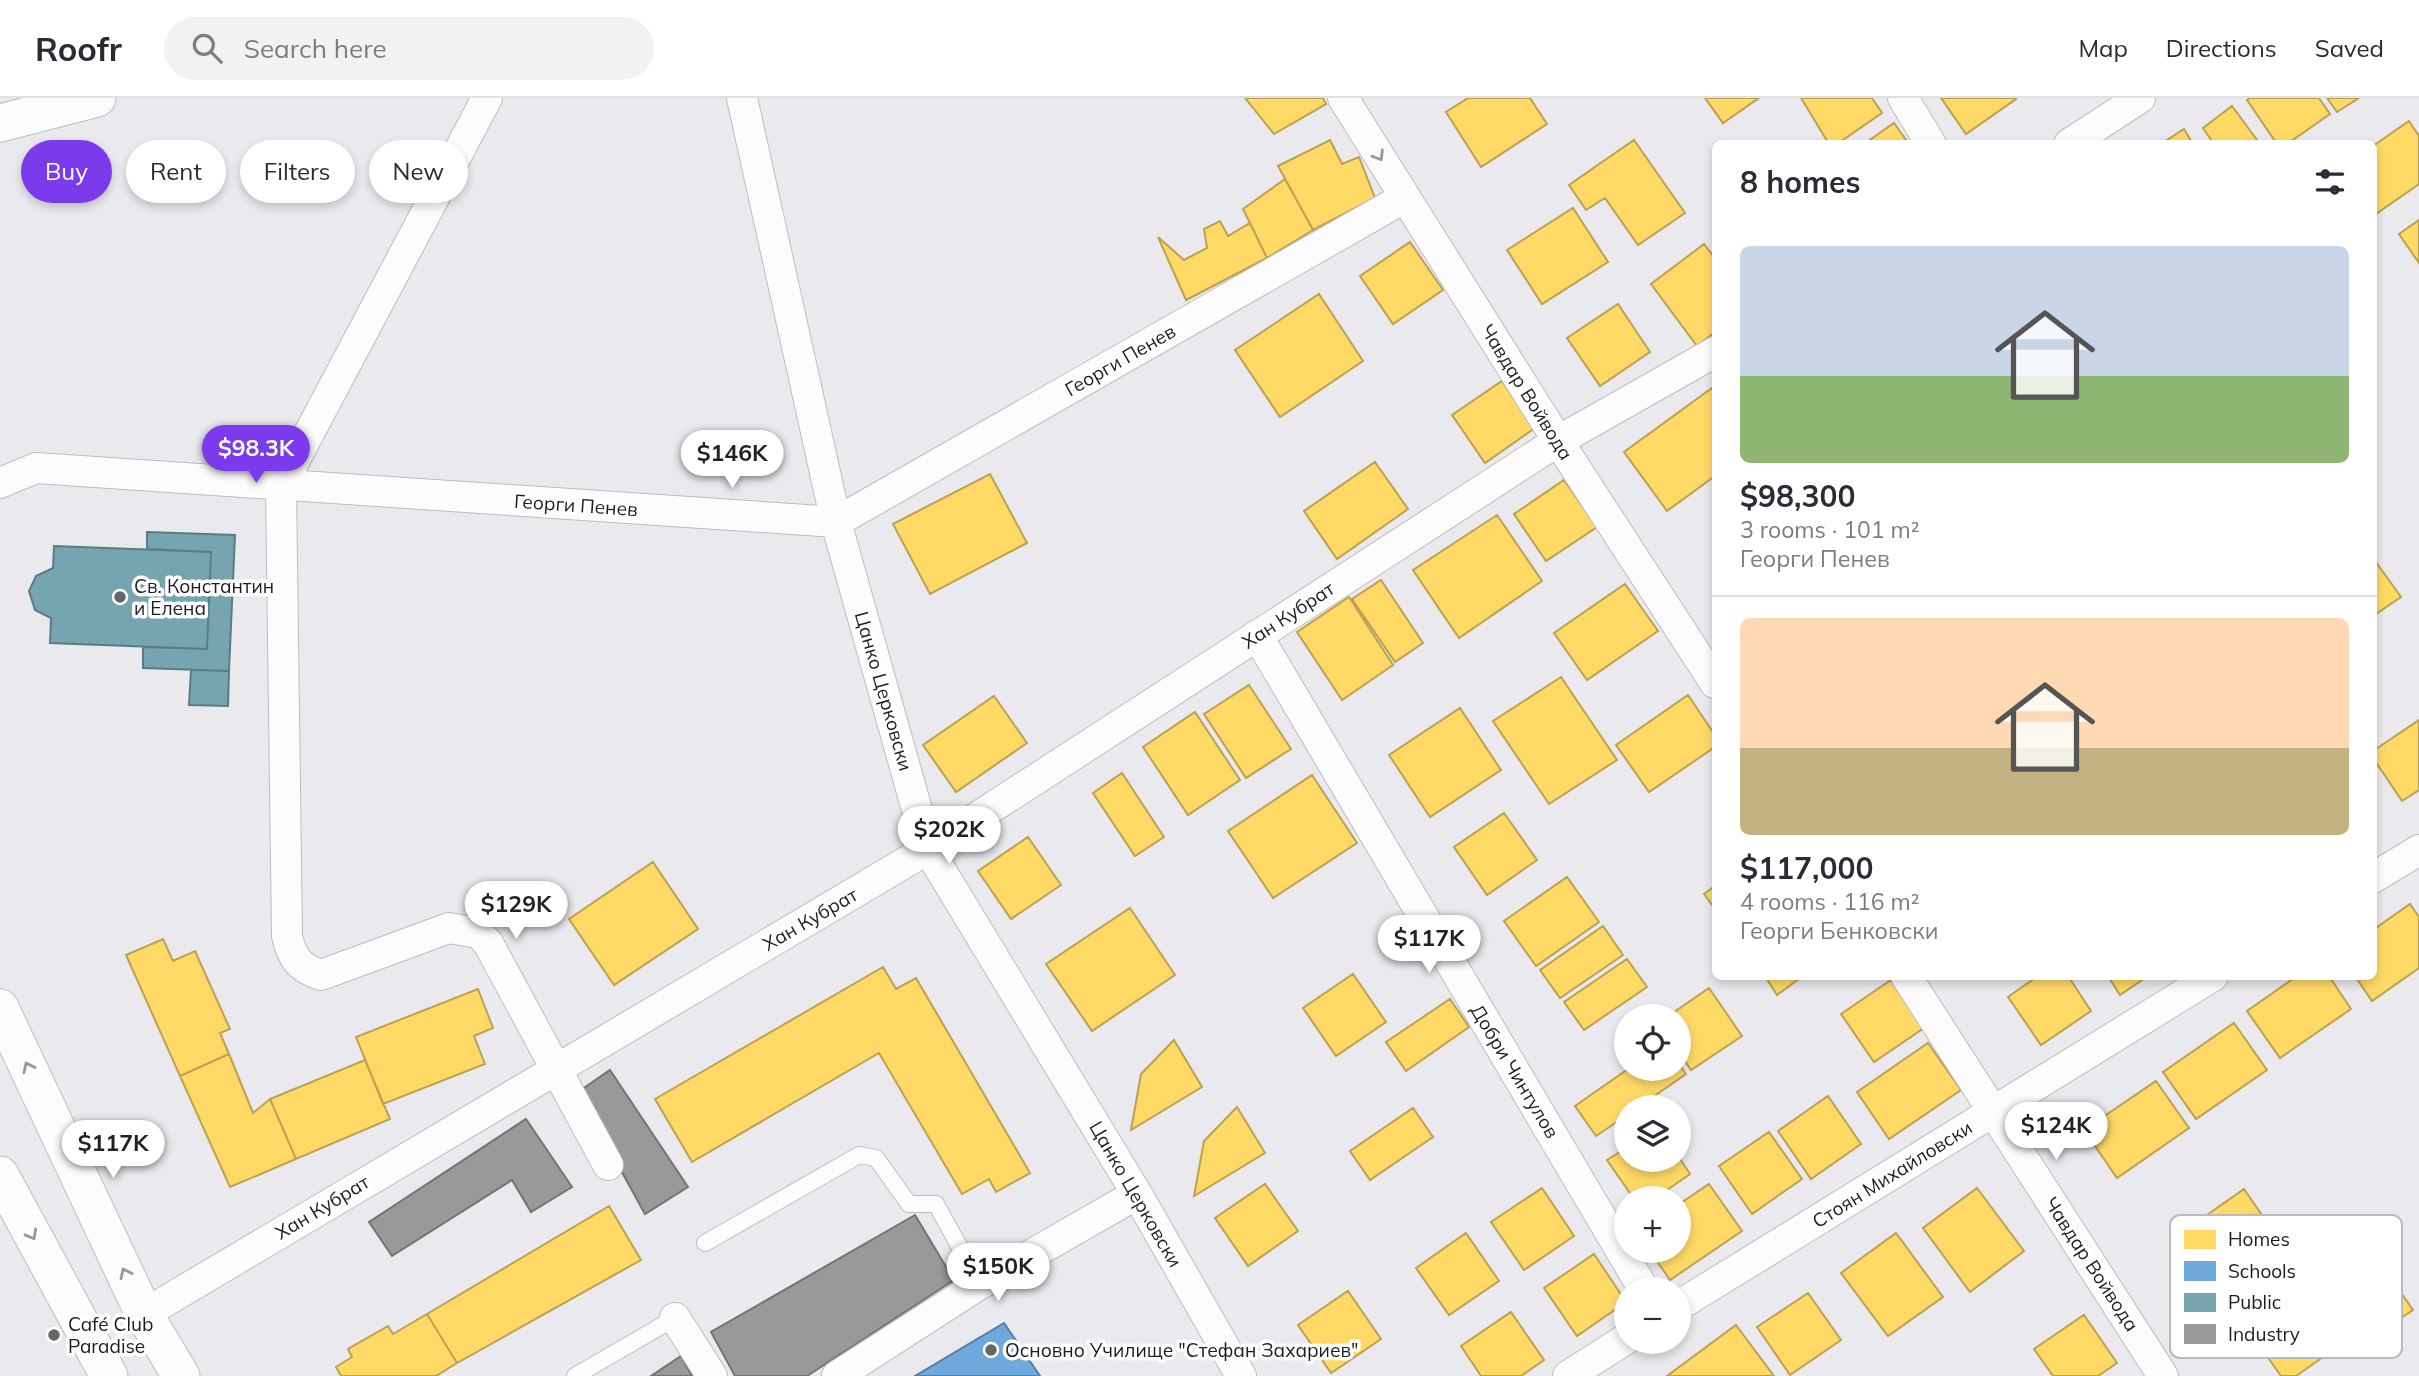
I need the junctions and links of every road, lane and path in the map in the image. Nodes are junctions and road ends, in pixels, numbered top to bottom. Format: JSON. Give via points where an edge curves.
{"nodes":[{"id":1,"x":97,"y":98,"type":"edge"},
{"id":2,"x":487,"y":98,"type":"edge"},
{"id":3,"x":743,"y":98,"type":"edge"},
{"id":4,"x":1343,"y":98,"type":"edge"},
{"id":5,"x":1903,"y":98,"type":"edge"},
{"id":6,"x":2140,"y":98,"type":"edge"},
{"id":7,"x":0,"y":122,"type":"edge"},
{"id":8,"x":1929,"y":140,"type":"edge"},
{"id":9,"x":2075,"y":140,"type":"edge"},
{"id":10,"x":1405,"y":198,"type":"junction"},
{"id":11,"x":1712,"y":354,"type":"edge"},
{"id":12,"x":1558,"y":441,"type":"junction"},
{"id":13,"x":0,"y":482,"type":"edge"},
{"id":14,"x":281,"y":486,"type":"junction"},
{"id":15,"x":836,"y":522,"type":"junction"},
{"id":16,"x":1258,"y":635,"type":"junction"},
{"id":17,"x":1712,"y":678,"type":"edge"},
{"id":18,"x":928,"y":849,"type":"junction"},
{"id":19,"x":2419,"y":850,"type":"edge"},
{"id":20,"x":2377,"y":867,"type":"edge"},
{"id":21,"x":1909,"y":980,"type":"edge"},
{"id":22,"x":2206,"y":980,"type":"edge"},
{"id":23,"x":0,"y":1008,"type":"edge"},
{"id":24,"x":555,"y":1069,"type":"junction"},
{"id":25,"x":1993,"y":1111,"type":"junction"},
{"id":26,"x":608,"y":1165,"type":"dead end"},
{"id":27,"x":2,"y":1186,"type":"edge"},
{"id":28,"x":1137,"y":1194,"type":"junction"},
{"id":29,"x":705,"y":1242,"type":"dead end"},
{"id":30,"x":1636,"y":1277,"type":"edge"},
{"id":31,"x":979,"y":1284,"type":"junction"},
{"id":32,"x":1691,"y":1298,"type":"edge"},
{"id":33,"x":144,"y":1314,"type":"junction"},
{"id":34,"x":675,"y":1318,"type":"joint"},
{"id":35,"x":1614,"y":1347,"type":"edge"},
{"id":36,"x":109,"y":1376,"type":"edge"},
{"id":37,"x":181,"y":1376,"type":"edge"},
{"id":38,"x":575,"y":1376,"type":"edge"},
{"id":39,"x":712,"y":1376,"type":"edge"},
{"id":40,"x":837,"y":1376,"type":"edge"},
{"id":41,"x":1241,"y":1376,"type":"edge"},
{"id":42,"x":1568,"y":1376,"type":"edge"},
{"id":43,"x":2163,"y":1376,"type":"edge"}],
"edges":[{"from":1,"to":7,"type":"street"},
{"from":2,"to":14,"type":"street"},
{"from":3,"to":15,"type":"street","name":"Цанко Церковски"},
{"from":4,"to":10,"type":"street","name":"Чавдар Войвода","one_way":true},
{"from":5,"to":8,"type":"street"},
{"from":6,"to":9,"type":"street"},
{"from":10,"to":12,"type":"street","name":"Чавдар Войвода"},
{"from":10,"to":15,"type":"street","name":"Георги Пенев"},
{"from":11,"to":12,"type":"street","name":"Хан Кубрат"},
{"from":12,"to":16,"type":"street","name":"Хан Кубрат"},
{"from":12,"to":17,"type":"street","name":"Чавдар Войвода"},
{"from":13,"to":14,"type":"street","name":"Георги Пенев","via":[[36,468]]},
{"from":14,"to":15,"type":"street","name":"Георги Пенев"},
{"from":14,"to":24,"type":"street","via":[[287,936],[291,954],[304,970],[321,975],[449,928],[478,933],[488,943]]},
{"from":15,"to":18,"type":"street","name":"Цанко Церковски"},
{"from":16,"to":18,"type":"street","name":"Хан Кубрат"},
{"from":16,"to":30,"type":"street","name":"Добри Чинтулов"},
{"from":18,"to":24,"type":"street","name":"Хан Кубрат"},
{"from":18,"to":28,"type":"street","name":"Цанко Церковски"},
{"from":19,"to":20,"type":"street"},
{"from":21,"to":25,"type":"street","name":"Чавдар Войвода"},
{"from":22,"to":25,"type":"street","name":"Стоян Михайловски"},
{"from":33,"to":23,"type":"street","one_way":true},
{"from":24,"to":26,"type":"street"},
{"from":24,"to":33,"type":"street","name":"Хан Кубрат"},
{"from":25,"to":32,"type":"street","name":"Стоян Михайловски"},
{"from":25,"to":43,"type":"street","name":"Чавдар Войвода"},
{"from":27,"to":36,"type":"street","one_way":true},
{"from":28,"to":31,"type":"street"},
{"from":28,"to":41,"type":"street","name":"Цанко Церковски"},
{"from":29,"to":31,"type":"lane","via":[[868,1154],[876,1158],[909,1204],[936,1204]]},
{"from":31,"to":40,"type":"street"},
{"from":33,"to":37,"type":"street"},
{"from":34,"to":38,"type":"lane"},
{"from":34,"to":39,"type":"street"},
{"from":35,"to":42,"type":"street"}]}
